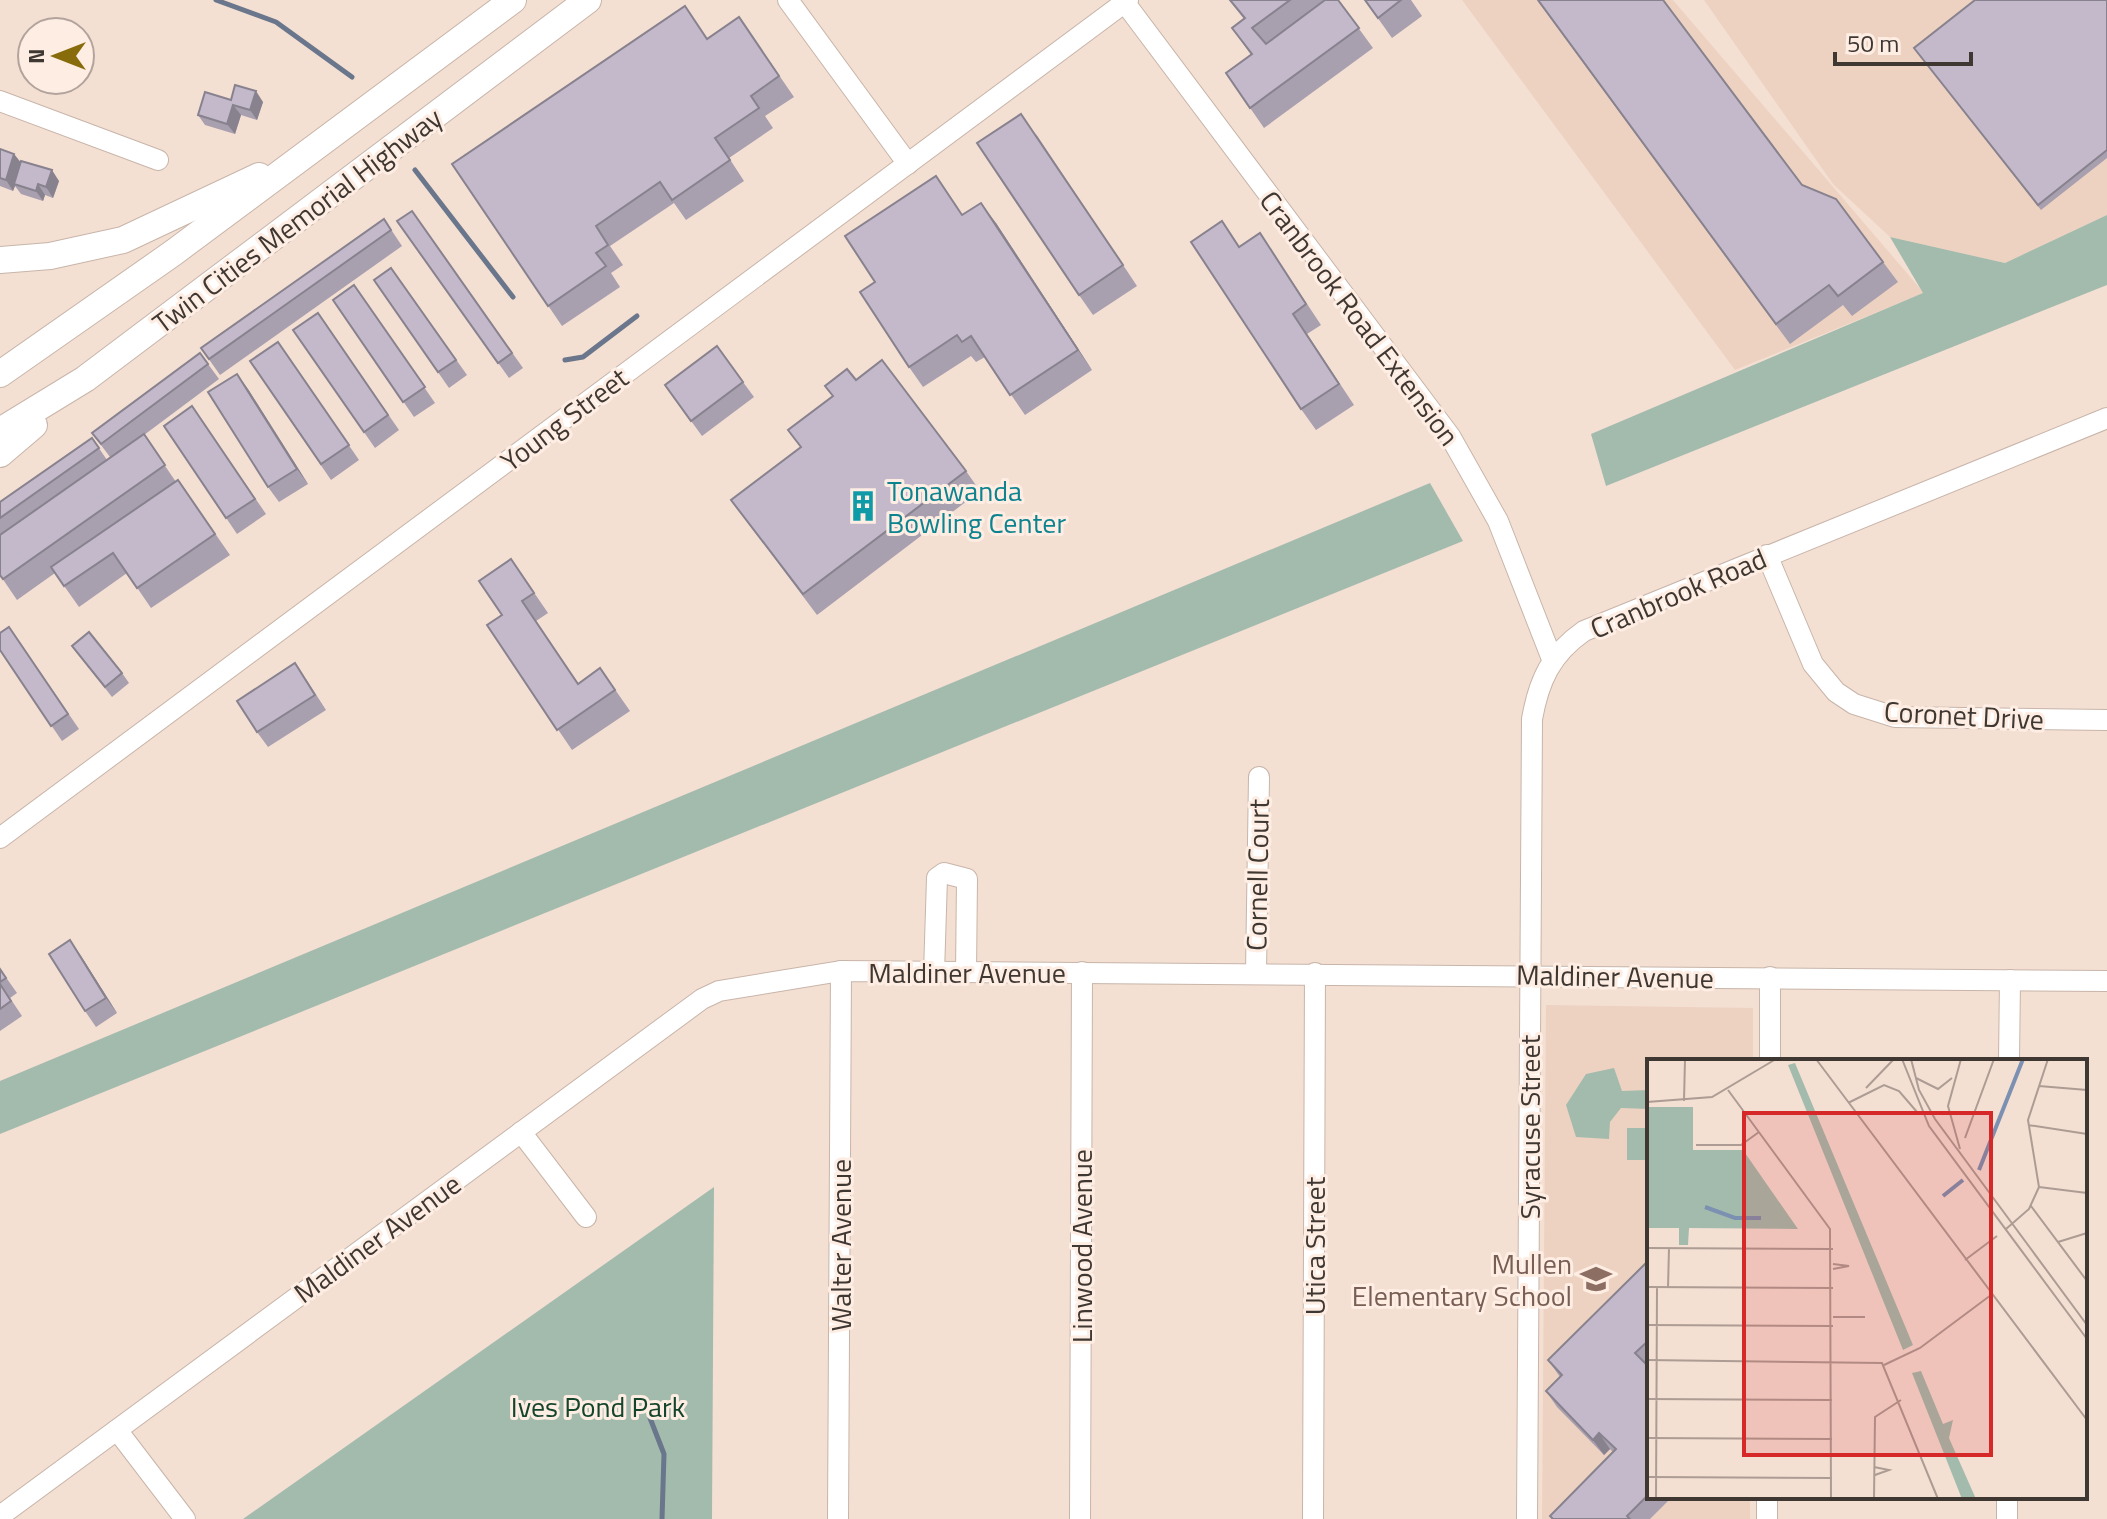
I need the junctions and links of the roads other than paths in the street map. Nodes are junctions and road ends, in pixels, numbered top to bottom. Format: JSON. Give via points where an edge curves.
{"nodes":[{"id":1,"x":513,"y":0,"type":"edge"},
{"id":2,"x":588,"y":0,"type":"edge"},
{"id":3,"x":788,"y":0,"type":"edge"},
{"id":4,"x":1126,"y":1,"type":"edge"},
{"id":5,"x":0,"y":101,"type":"edge"},
{"id":6,"x":309,"y":152,"type":"junction"},
{"id":7,"x":158,"y":160,"type":"dead end"},
{"id":8,"x":908,"y":164,"type":"junction"},
{"id":9,"x":0,"y":260,"type":"edge"},
{"id":10,"x":0,"y":374,"type":"edge"},
{"id":11,"x":85,"y":379,"type":"junction"},
{"id":12,"x":2107,"y":418,"type":"edge"},
{"id":13,"x":0,"y":431,"type":"edge"},
{"id":14,"x":0,"y":454,"type":"edge"},
{"id":15,"x":1767,"y":555,"type":"junction"},
{"id":16,"x":1552,"y":659,"type":"junction"},
{"id":17,"x":2107,"y":720,"type":"edge"},
{"id":18,"x":1259,"y":777,"type":"dead end"},
{"id":19,"x":0,"y":838,"type":"edge"},
{"id":20,"x":841,"y":971,"type":"junction"},
{"id":21,"x":1082,"y":972,"type":"junction"},
{"id":22,"x":1256,"y":972,"type":"junction"},
{"id":23,"x":934,"y":973,"type":"junction"},
{"id":24,"x":966,"y":973,"type":"junction"},
{"id":25,"x":1315,"y":973,"type":"junction"},
{"id":26,"x":1530,"y":975,"type":"junction"},
{"id":27,"x":1770,"y":977,"type":"junction"},
{"id":28,"x":2010,"y":980,"type":"junction"},
{"id":29,"x":2107,"y":981,"type":"edge"},
{"id":30,"x":1770,"y":1059,"type":"edge"},
{"id":31,"x":2009,"y":1059,"type":"edge"},
{"id":32,"x":521,"y":1132,"type":"junction"},
{"id":33,"x":586,"y":1217,"type":"dead end"},
{"id":34,"x":117,"y":1430,"type":"junction"},
{"id":35,"x":0,"y":1516,"type":"edge"},
{"id":36,"x":185,"y":1519,"type":"edge"},
{"id":37,"x":838,"y":1519,"type":"edge"},
{"id":38,"x":1080,"y":1519,"type":"edge"},
{"id":39,"x":1313,"y":1519,"type":"edge"},
{"id":40,"x":1527,"y":1519,"type":"edge"}],
"edges":[{"from":1,"to":6,"type":"main road","name":"Twin Cities Memorial Highway"},
{"from":2,"to":11,"type":"main road","name":"Twin Cities Memorial Highway"},
{"from":3,"to":8,"type":"street"},
{"from":4,"to":8,"type":"street","name":"Young Street"},
{"from":4,"to":16,"type":"street","name":"Cranbrook Road Extension","via":[[1450,436],[1498,521]]},
{"from":5,"to":7,"type":"street"},
{"from":6,"to":9,"type":"main road","via":[[123,240],[50,256]]},
{"from":6,"to":10,"type":"main road","name":"Twin Cities Memorial Highway"},
{"from":8,"to":19,"type":"street","name":"Young Street"},
{"from":11,"to":13,"type":"main road","name":"Twin Cities Memorial Highway"},
{"from":11,"to":14,"type":"main road"},
{"from":12,"to":15,"type":"street","name":"Cranbrook Road"},
{"from":15,"to":16,"type":"street","name":"Cranbrook Road","via":[[1584,631]]},
{"from":15,"to":17,"type":"street","name":"Coronet Drive","via":[[1813,664],[1854,704],[1895,717]]},
{"from":16,"to":26,"type":"street","name":"Cranbrook Road","via":[[1536,694],[1532,719]]},
{"from":18,"to":22,"type":"street","name":"Cornell Court"},
{"from":20,"to":23,"type":"street","name":"Maldiner Avenue"},
{"from":20,"to":32,"type":"street","name":"Maldiner Avenue","via":[[711,995]]},
{"from":20,"to":37,"type":"street","name":"Walter Avenue"},
{"from":21,"to":22,"type":"street","name":"Maldiner Avenue"},
{"from":21,"to":24,"type":"street","name":"Maldiner Avenue"},
{"from":21,"to":38,"type":"street","name":"Linwood Avenue"},
{"from":22,"to":25,"type":"street","name":"Maldiner Avenue"},
{"from":23,"to":24,"type":"street","name":"Maldiner Avenue"},
{"from":23,"to":24,"type":"street","via":[[934,892],[944,873],[967,879]]},
{"from":25,"to":26,"type":"street","name":"Maldiner Avenue"},
{"from":25,"to":39,"type":"street","name":"Utica Street"},
{"from":26,"to":27,"type":"street","name":"Maldiner Avenue"},
{"from":26,"to":40,"type":"street","name":"Syracuse Street"},
{"from":27,"to":28,"type":"street","name":"Maldiner Avenue"},
{"from":27,"to":30,"type":"street"},
{"from":28,"to":29,"type":"street","name":"Maldiner Avenue"},
{"from":28,"to":31,"type":"street"},
{"from":32,"to":33,"type":"street"},
{"from":32,"to":34,"type":"street","name":"Maldiner Avenue"},
{"from":34,"to":35,"type":"street","name":"Maldiner Avenue"},
{"from":34,"to":36,"type":"street"}]}
